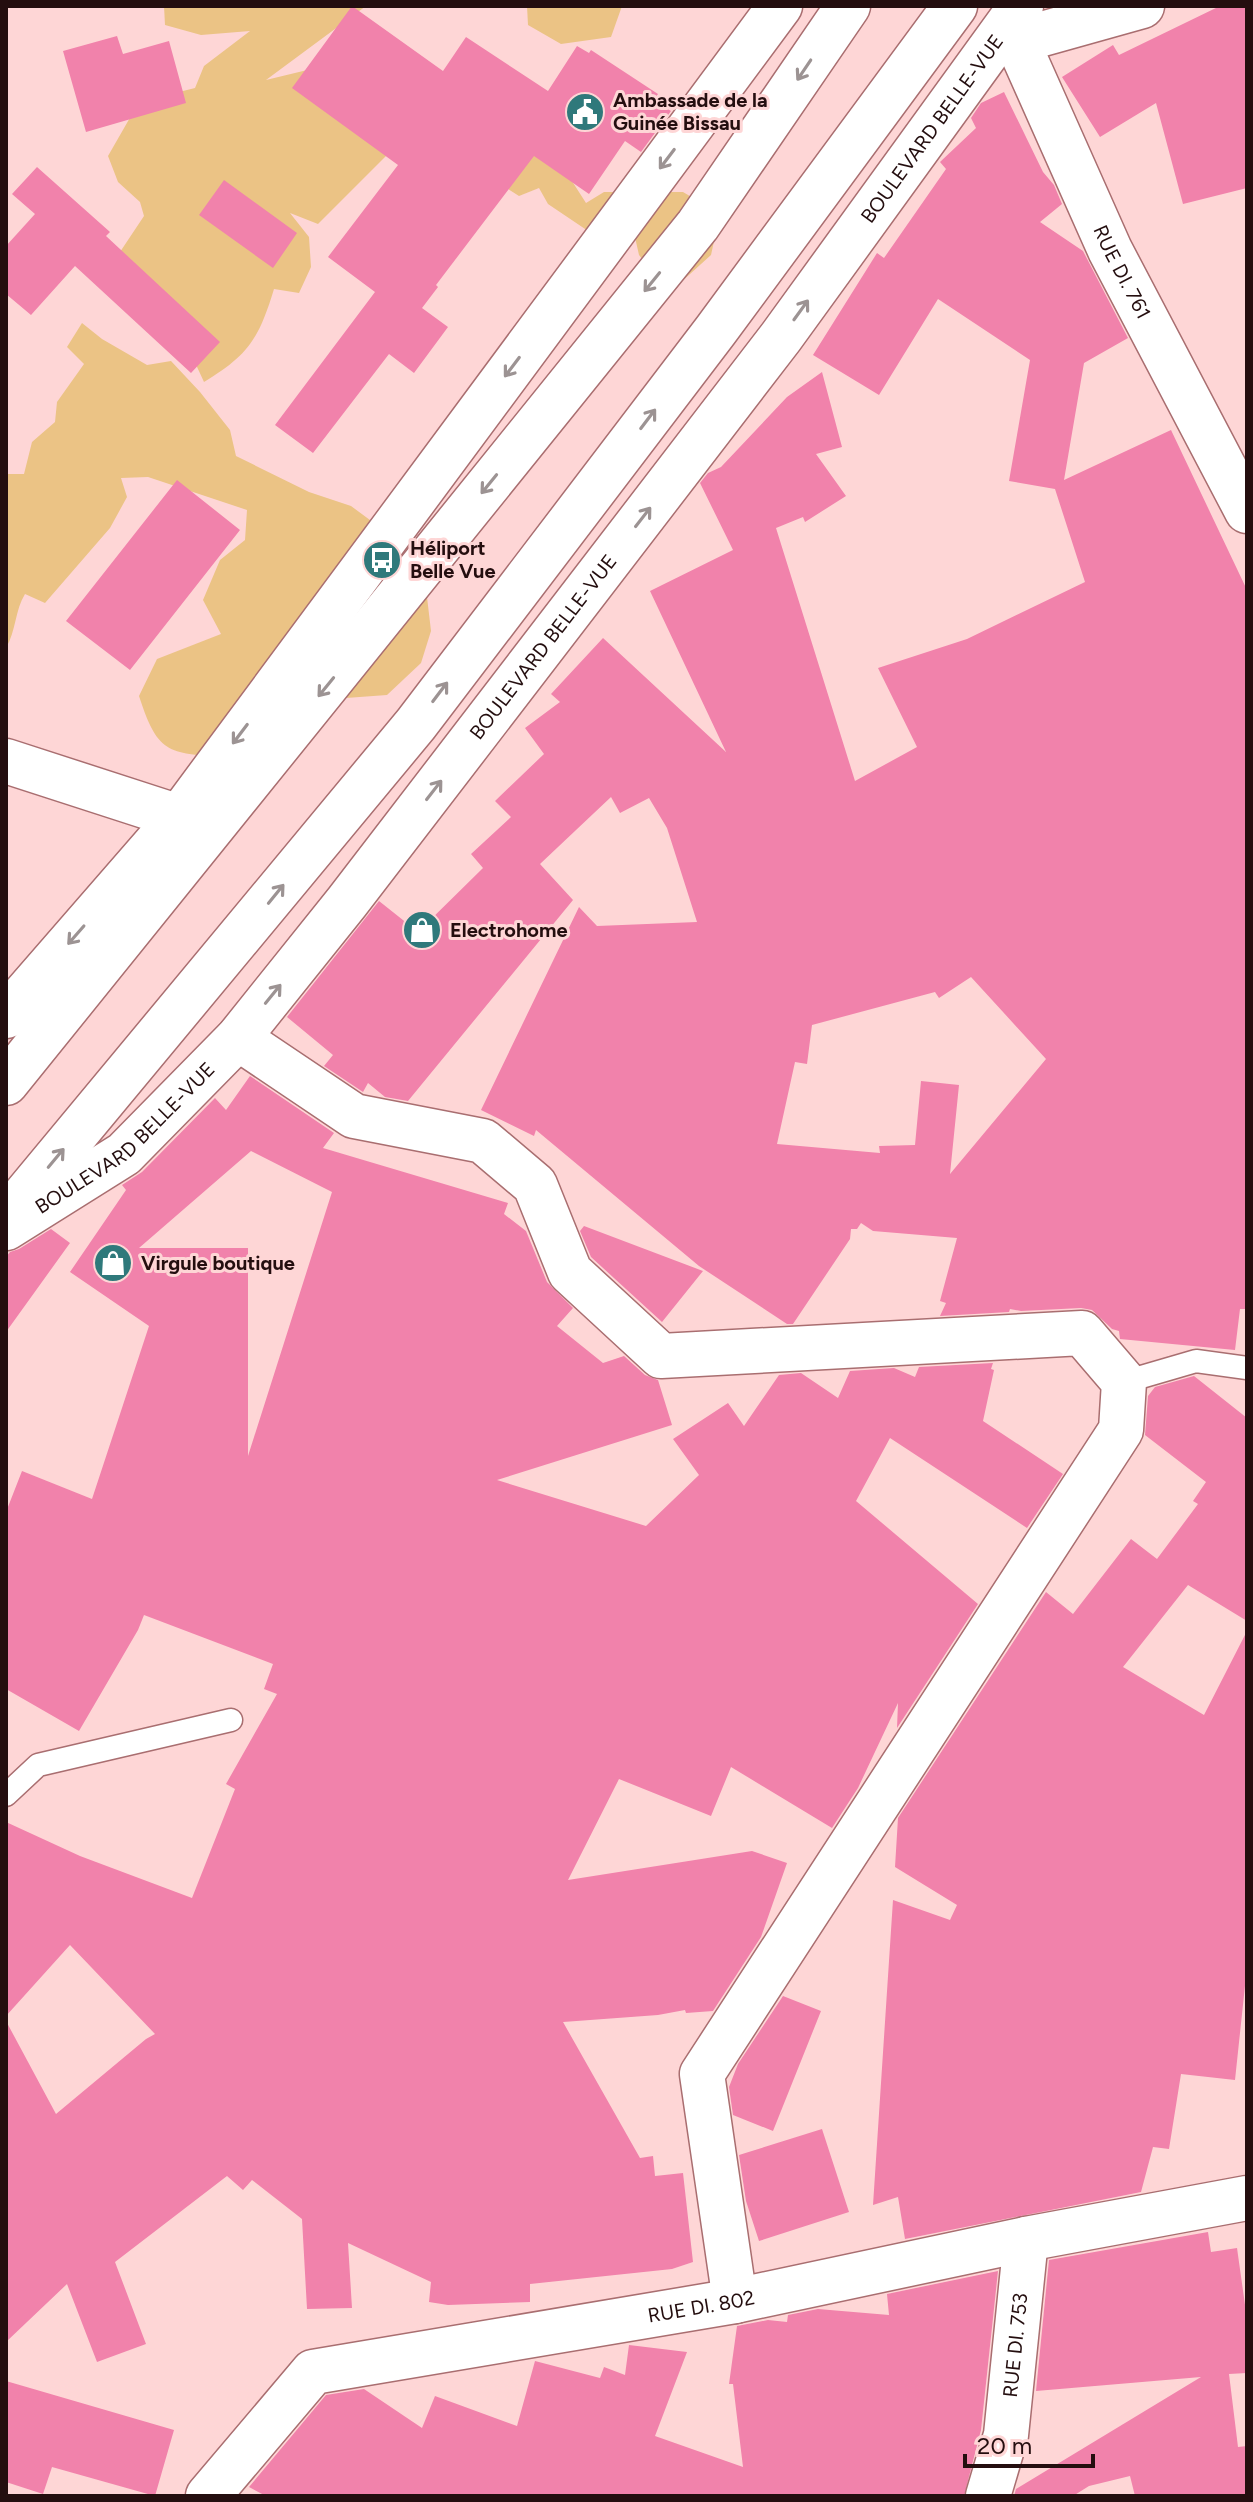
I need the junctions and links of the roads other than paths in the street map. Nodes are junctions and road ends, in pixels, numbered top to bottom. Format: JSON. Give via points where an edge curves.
{"nodes":[{"id":1,"x":780,"y":6,"type":"edge"},
{"id":2,"x":848,"y":6,"type":"edge"},
{"id":3,"x":955,"y":6,"type":"edge"},
{"id":4,"x":1142,"y":6,"type":"edge"},
{"id":5,"x":1014,"y":26,"type":"edge"},
{"id":6,"x":1247,"y":511,"type":"edge"},
{"id":7,"x":6,"y":761,"type":"edge"},
{"id":8,"x":179,"y":817,"type":"junction"},
{"id":9,"x":6,"y":1016,"type":"edge"},
{"id":10,"x":238,"y":1038,"type":"junction"},
{"id":11,"x":6,"y":1083,"type":"edge"},
{"id":12,"x":6,"y":1218,"type":"edge"},
{"id":13,"x":6,"y":1228,"type":"edge"},
{"id":14,"x":1247,"y":1368,"type":"edge"},
{"id":15,"x":1124,"y":1382,"type":"junction"},
{"id":16,"x":231,"y":1720,"type":"dead end"},
{"id":17,"x":6,"y":1795,"type":"edge"},
{"id":18,"x":1247,"y":2198,"type":"edge"},
{"id":19,"x":1026,"y":2239,"type":"junction"},
{"id":20,"x":735,"y":2301,"type":"junction"},
{"id":21,"x":208,"y":2496,"type":"edge"},
{"id":22,"x":988,"y":2496,"type":"edge"}],
"edges":[{"from":1,"to":8,"type":"street","one_way":true},
{"from":2,"to":11,"type":"street","one_way":true,"via":[[698,225]]},
{"from":12,"to":3,"type":"street","name":"BOULEVARD BELLE-VUE","one_way":true,"via":[[416,724]]},
{"from":4,"to":5,"type":"street"},
{"from":5,"to":6,"type":"street","name":"RUE DI. 761","via":[[1110,250]]},
{"from":10,"to":5,"type":"street","name":"BOULEVARD BELLE-VUE","one_way":true,"via":[[781,337]]},
{"from":7,"to":8,"type":"street"},
{"from":8,"to":9,"type":"street","one_way":true},
{"from":10,"to":13,"type":"street","name":"BOULEVARD BELLE-VUE","via":[[124,1154]]},
{"from":10,"to":15,"type":"street","via":[[354,1116],[483,1141],[535,1185],[570,1272],[661,1356],[1082,1333]]},
{"from":14,"to":15,"type":"lane","via":[[1196,1361]]},
{"from":15,"to":20,"type":"street","via":[[1121,1430],[702,2074]]},
{"from":16,"to":17,"type":"lane","via":[[38,1765]]},
{"from":18,"to":19,"type":"street","name":"RUE DI. 802"},
{"from":19,"to":20,"type":"street","name":"RUE DI. 802"},
{"from":19,"to":22,"type":"street","name":"RUE DI. 753","via":[[1006,2435]]},
{"from":20,"to":21,"type":"street","name":"RUE DI. 802","via":[[313,2372]]}]}
